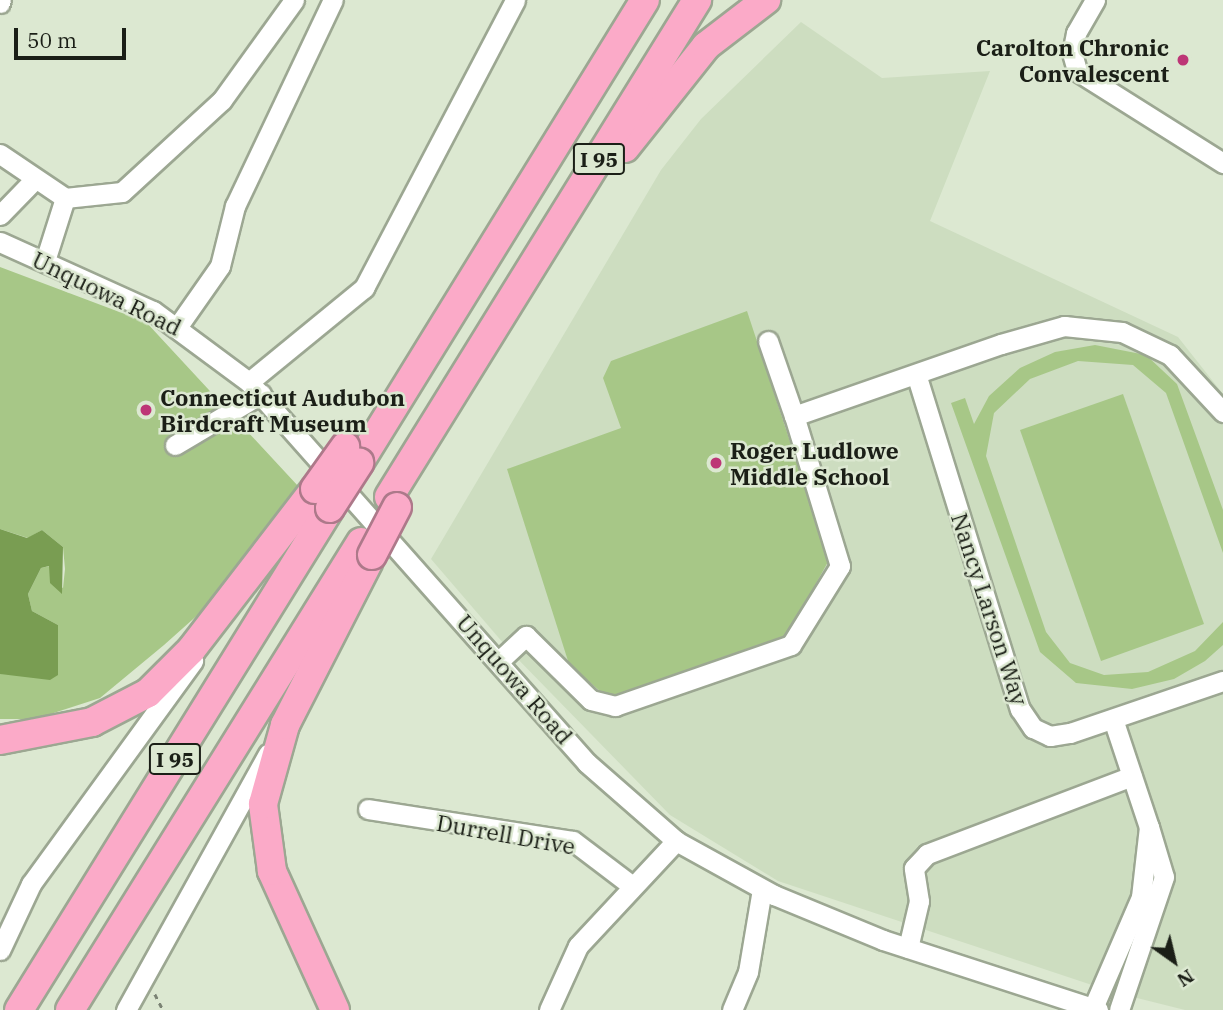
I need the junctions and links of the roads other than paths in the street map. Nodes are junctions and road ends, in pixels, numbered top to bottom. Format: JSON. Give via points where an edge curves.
{"nodes":[{"id":1,"x":294,"y":0,"type":"edge"},
{"id":2,"x":333,"y":0,"type":"edge"},
{"id":3,"x":515,"y":0,"type":"edge"},
{"id":4,"x":633,"y":0,"type":"edge"},
{"id":5,"x":645,"y":0,"type":"edge"},
{"id":6,"x":697,"y":0,"type":"edge"},
{"id":7,"x":766,"y":0,"type":"edge"},
{"id":8,"x":1094,"y":0,"type":"edge"},
{"id":9,"x":560,"y":138,"type":"junction"},
{"id":10,"x":0,"y":155,"type":"edge"},
{"id":11,"x":1223,"y":163,"type":"edge"},
{"id":12,"x":35,"y":179,"type":"junction"},
{"id":13,"x":65,"y":198,"type":"junction"},
{"id":14,"x":0,"y":215,"type":"edge"},
{"id":15,"x":0,"y":242,"type":"edge"},
{"id":16,"x":44,"y":261,"type":"junction"},
{"id":17,"x":501,"y":317,"type":"junction"},
{"id":18,"x":178,"y":326,"type":"junction"},
{"id":19,"x":768,"y":341,"type":"dead end"},
{"id":20,"x":917,"y":377,"type":"junction"},
{"id":21,"x":255,"y":388,"type":"junction"},
{"id":22,"x":1223,"y":412,"type":"edge"},
{"id":23,"x":794,"y":416,"type":"junction"},
{"id":24,"x":175,"y":445,"type":"dead end"},
{"id":25,"x":323,"y":498,"type":"junction"},
{"id":26,"x":366,"y":549,"type":"junction"},
{"id":27,"x":248,"y":579,"type":"junction"},
{"id":28,"x":499,"y":661,"type":"junction"},
{"id":29,"x":1223,"y":681,"type":"edge"},
{"id":30,"x":1113,"y":719,"type":"junction"},
{"id":31,"x":285,"y":725,"type":"junction"},
{"id":32,"x":0,"y":740,"type":"edge"},
{"id":33,"x":1132,"y":776,"type":"junction"},
{"id":34,"x":368,"y":809,"type":"dead end"},
{"id":35,"x":1149,"y":827,"type":"junction"},
{"id":36,"x":676,"y":841,"type":"junction"},
{"id":37,"x":631,"y":885,"type":"junction"},
{"id":38,"x":762,"y":889,"type":"junction"},
{"id":39,"x":908,"y":948,"type":"junction"},
{"id":40,"x":0,"y":950,"type":"edge"},
{"id":41,"x":1096,"y":1009,"type":"edge"},
{"id":42,"x":19,"y":1010,"type":"edge"},
{"id":43,"x":70,"y":1010,"type":"edge"},
{"id":44,"x":126,"y":1010,"type":"edge"},
{"id":45,"x":335,"y":1010,"type":"edge"},
{"id":46,"x":549,"y":1010,"type":"edge"},
{"id":47,"x":732,"y":1010,"type":"edge"},
{"id":48,"x":1119,"y":1010,"type":"edge"}],
"edges":[{"from":1,"to":13,"type":"street","via":[[222,100],[122,192]]},
{"from":2,"to":18,"type":"street","via":[[235,206],[224,257]]},
{"from":3,"to":21,"type":"street","via":[[364,288]]},
{"from":4,"to":9,"type":"highway"},
{"from":5,"to":9,"type":"highway","number":"I 95"},
{"from":6,"to":17,"type":"highway","number":"I 95"},
{"from":7,"to":17,"type":"highway","via":[[690,63]]},
{"from":8,"to":11,"type":"street","via":[[1076,33],[1072,53],[1077,71]]},
{"from":9,"to":25,"type":"highway","number":"I 95","bridge":true,"via":[[467,288]]},
{"from":10,"to":12,"type":"street"},
{"from":12,"to":13,"type":"street"},
{"from":12,"to":14,"type":"street"},
{"from":13,"to":16,"type":"street"},
{"from":15,"to":16,"type":"street","name":"Unquowa Road"},
{"from":16,"to":18,"type":"street","name":"Unquowa Road"},
{"from":17,"to":26,"type":"highway","number":"I 95","bridge":true},
{"from":18,"to":21,"type":"street","name":"Unquowa Road"},
{"from":19,"to":23,"type":"street"},
{"from":20,"to":22,"type":"street","via":[[1023,337],[1085,325],[1157,345]]},
{"from":20,"to":23,"type":"street"},
{"from":20,"to":30,"type":"street","name":"Nancy Larson Way","via":[[1027,722],[1050,736]]},
{"from":21,"to":24,"type":"street"},
{"from":21,"to":28,"type":"street","name":"Unquowa Road"},
{"from":23,"to":28,"type":"street","via":[[840,566],[791,645],[615,706],[591,700],[526,636]]},
{"from":25,"to":27,"type":"highway"},
{"from":25,"to":42,"type":"highway","number":"I 95"},
{"from":26,"to":31,"type":"highway"},
{"from":26,"to":43,"type":"highway","number":"I 95"},
{"from":27,"to":32,"type":"highway","via":[[148,693],[92,722]]},
{"from":27,"to":40,"type":"street","via":[[157,716],[31,884]]},
{"from":28,"to":36,"type":"street","name":"Unquowa Road","via":[[605,781]]},
{"from":29,"to":30,"type":"street","name":"Nancy Larson Way"},
{"from":30,"to":33,"type":"street"},
{"from":31,"to":44,"type":"street"},
{"from":31,"to":45,"type":"highway","via":[[264,790],[265,844]]},
{"from":33,"to":35,"type":"street"},
{"from":33,"to":39,"type":"street","via":[[938,848],[914,868],[919,894]]},
{"from":34,"to":37,"type":"street","name":"Durrell Drive","via":[[573,841]]},
{"from":35,"to":41,"type":"street","via":[[1141,897]]},
{"from":35,"to":48,"type":"street","via":[[1164,877]]},
{"from":36,"to":37,"type":"street"},
{"from":36,"to":38,"type":"street","name":"Unquowa Road"},
{"from":37,"to":46,"type":"street","via":[[573,953]]},
{"from":38,"to":39,"type":"street","name":"Unquowa Road"},
{"from":38,"to":47,"type":"street","via":[[748,972]]},
{"from":39,"to":41,"type":"street","name":"Unquowa Road"}]}
